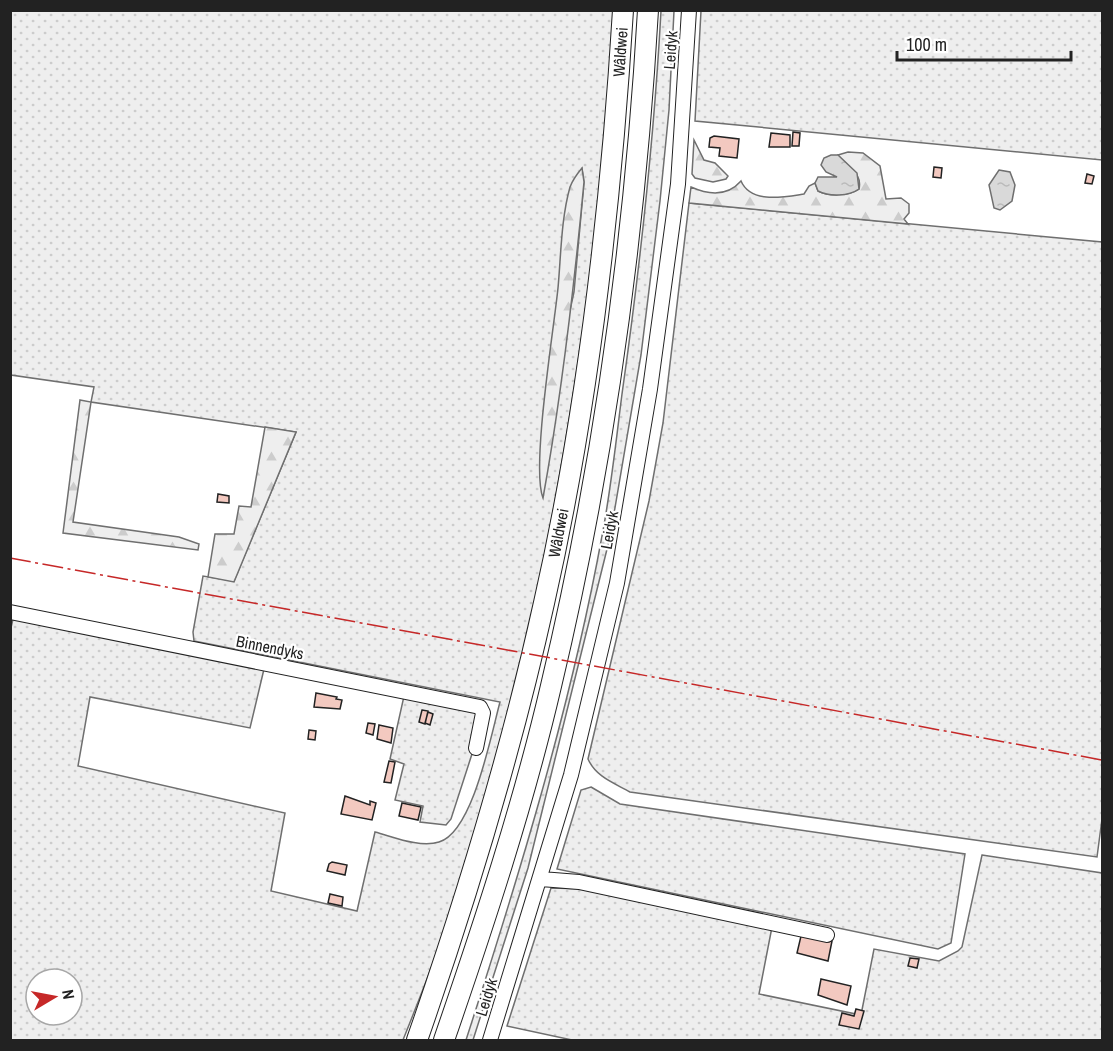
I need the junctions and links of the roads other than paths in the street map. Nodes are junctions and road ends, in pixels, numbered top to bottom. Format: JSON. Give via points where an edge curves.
{"nodes":[{"id":1,"x":623,"y":10,"type":"edge"},
{"id":2,"x":648,"y":10,"type":"edge"},
{"id":3,"x":689,"y":10,"type":"edge"},
{"id":4,"x":10,"y":612,"type":"edge"},
{"id":5,"x":476,"y":748,"type":"dead end"},
{"id":6,"x":541,"y":879,"type":"junction"},
{"id":7,"x":827,"y":935,"type":"dead end"},
{"id":8,"x":417,"y":1041,"type":"edge"},
{"id":9,"x":444,"y":1041,"type":"edge"},
{"id":10,"x":490,"y":1041,"type":"edge"}],
"edges":[{"from":1,"to":8,"type":"highway","name":"Wâldwei","via":[[597,298],[562,518],[527,678],[489,821]]},
{"from":2,"to":9,"type":"highway","name":"Wâldwei","via":[[621,309],[584,535],[551,687],[479,939]]},
{"from":3,"to":6,"type":"street","name":"Leidyk","via":[[678,184],[617,583],[571,775]]},
{"from":4,"to":5,"type":"street","name":"Binnendyks","via":[[480,707],[483,713]]},
{"from":6,"to":7,"type":"street","via":[[579,882]]},
{"from":6,"to":10,"type":"street","name":"Leidyk"}]}
